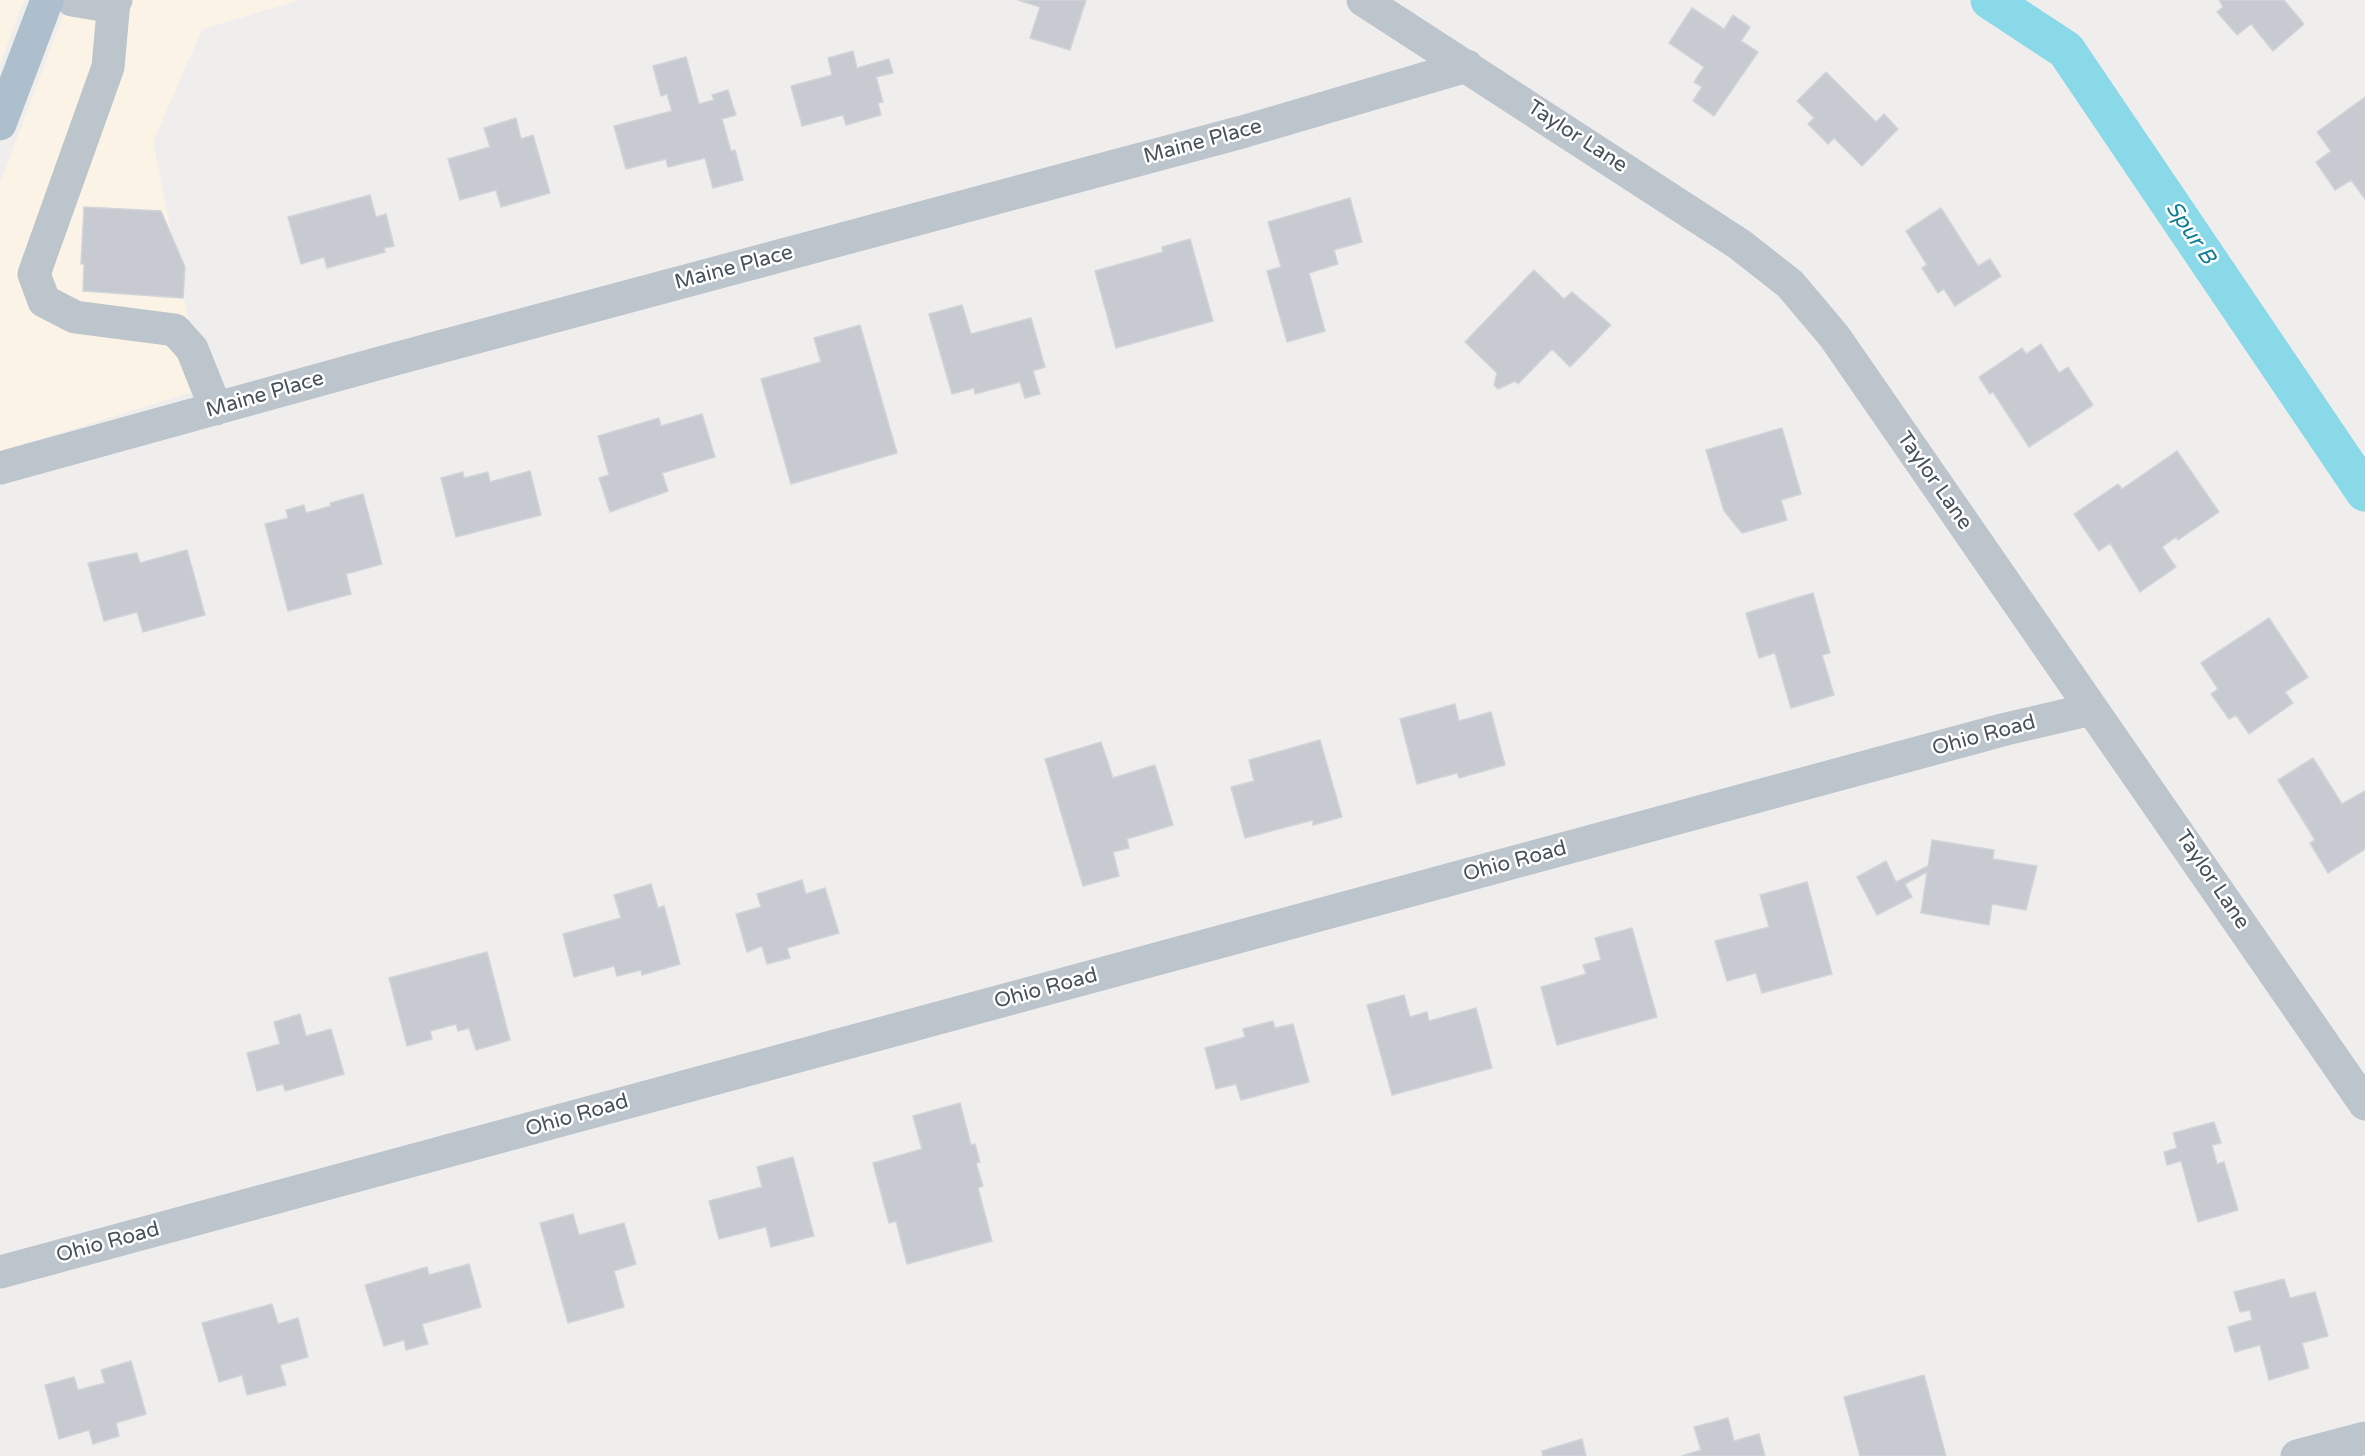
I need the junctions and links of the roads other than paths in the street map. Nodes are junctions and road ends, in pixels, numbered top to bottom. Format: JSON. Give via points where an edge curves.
{"nodes":[{"id":1,"x":46,"y":0,"type":"edge"},
{"id":2,"x":72,"y":0,"type":"edge"},
{"id":3,"x":1363,"y":0,"type":"edge"},
{"id":4,"x":115,"y":1,"type":"edge"},
{"id":5,"x":1467,"y":66,"type":"junction"},
{"id":6,"x":0,"y":124,"type":"edge"},
{"id":7,"x":216,"y":409,"type":"junction"},
{"id":8,"x":0,"y":468,"type":"edge"},
{"id":9,"x":2092,"y":709,"type":"junction"},
{"id":10,"x":2365,"y":1104,"type":"edge"},
{"id":11,"x":0,"y":1272,"type":"edge"},
{"id":12,"x":2365,"y":1438,"type":"edge"},
{"id":13,"x":2297,"y":1456,"type":"edge"}],
"edges":[{"from":1,"to":6,"type":"main road"},
{"from":2,"to":4,"type":"street","via":[[96,4]]},
{"from":3,"to":5,"type":"street","name":"Taylor Lane"},
{"from":4,"to":7,"type":"street","via":[[108,67],[34,274],[44,301],[75,317],[175,330],[192,349]]},
{"from":5,"to":7,"type":"street","name":"Maine Place","via":[[1242,132]]},
{"from":5,"to":9,"type":"street","name":"Taylor Lane","via":[[1673,199],[1790,284],[1834,336]]},
{"from":7,"to":8,"type":"street","name":"Maine Place"},
{"from":9,"to":10,"type":"street","name":"Taylor Lane"},
{"from":9,"to":11,"type":"street","name":"Ohio Road"},
{"from":12,"to":13,"type":"street"}]}
